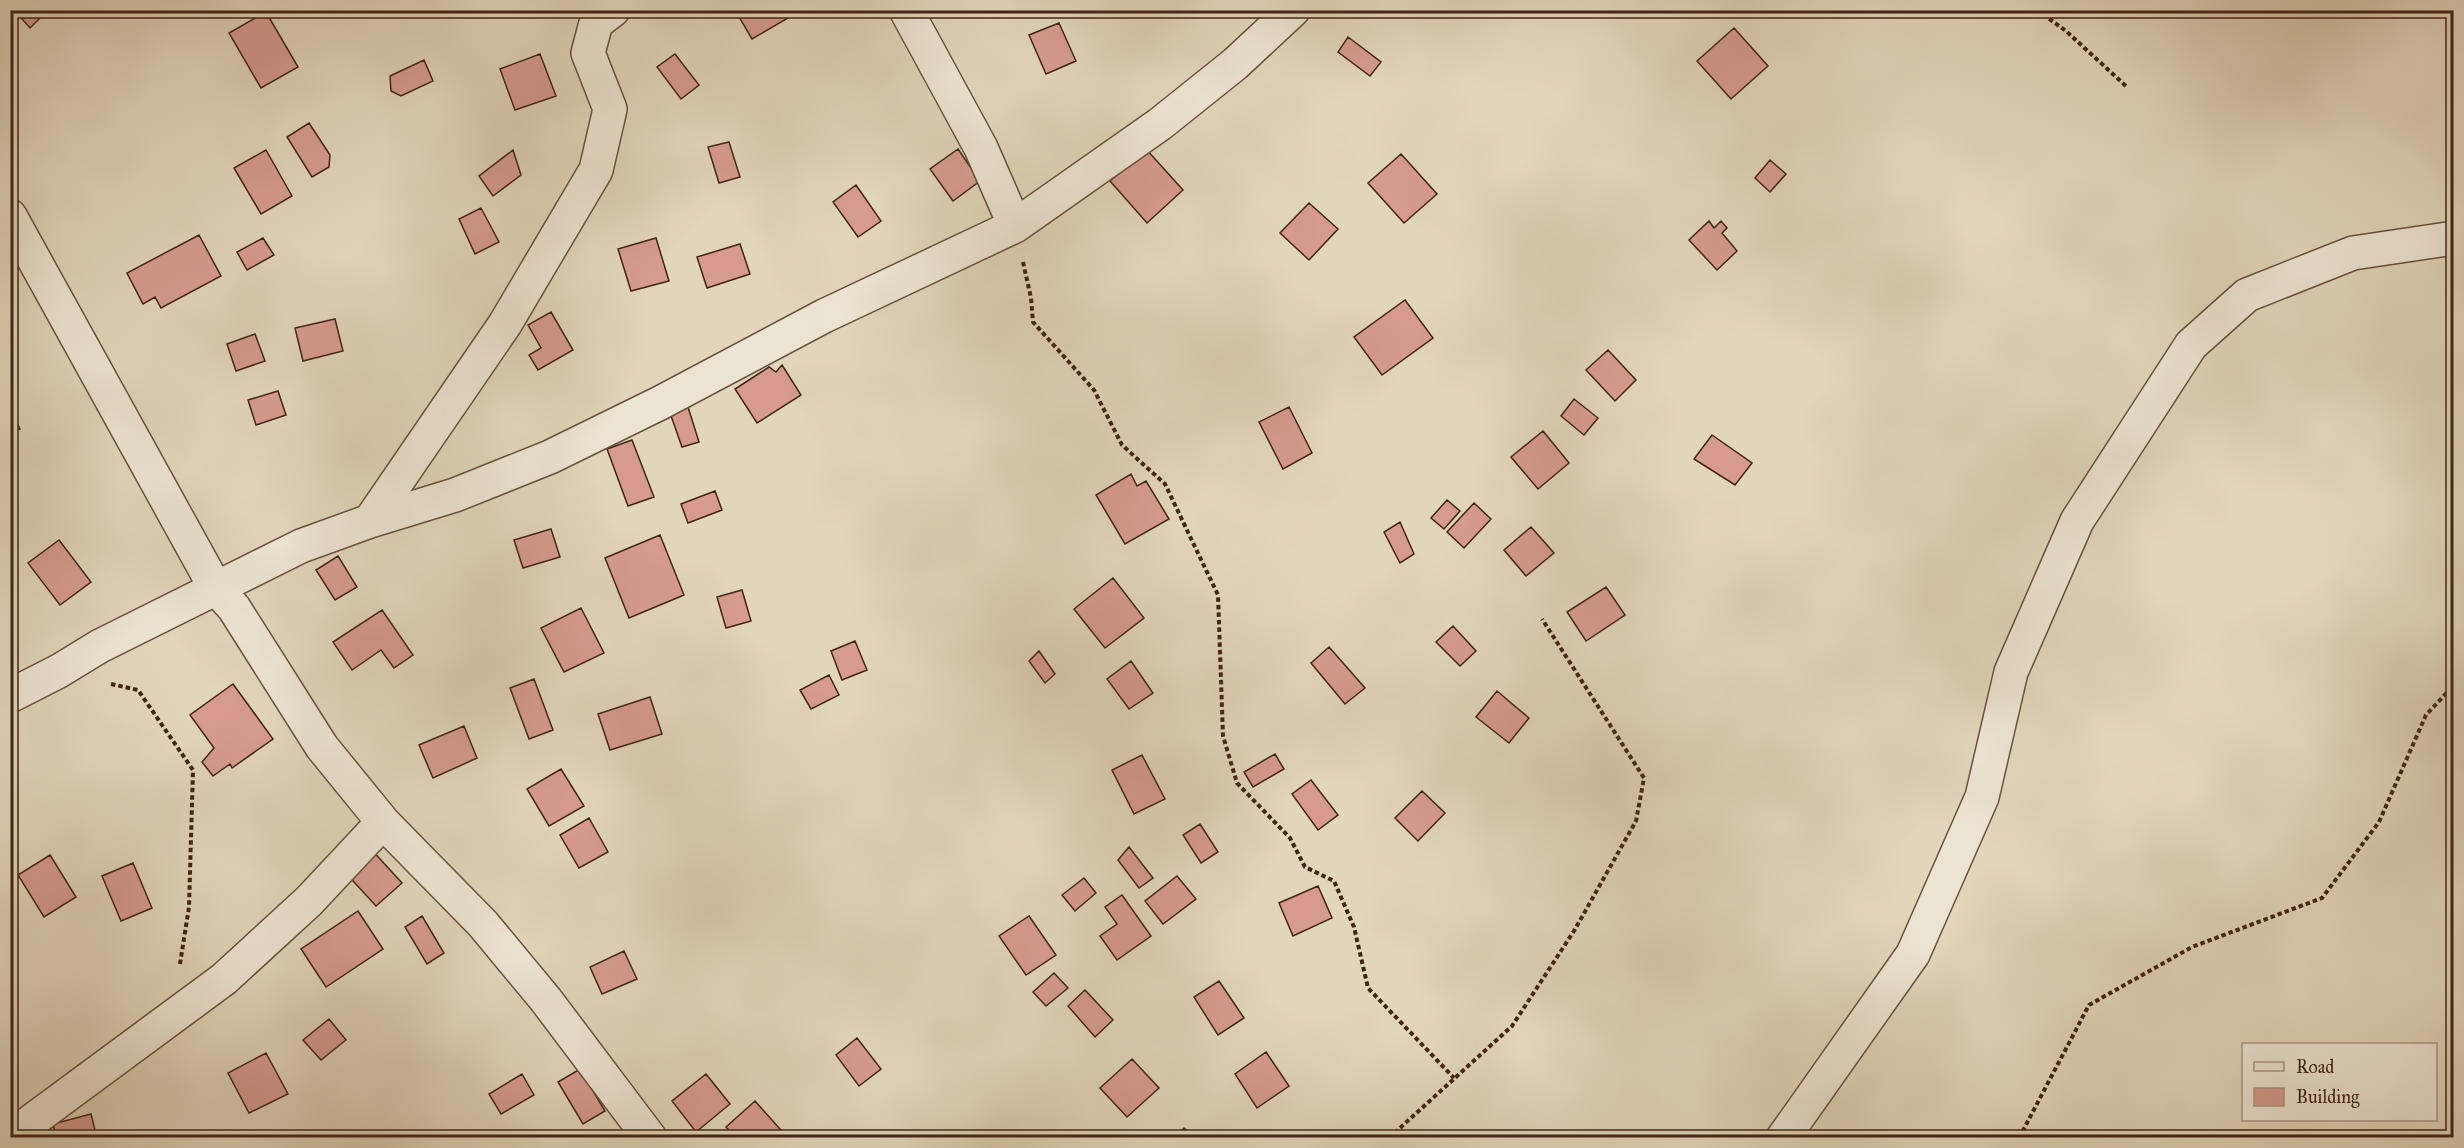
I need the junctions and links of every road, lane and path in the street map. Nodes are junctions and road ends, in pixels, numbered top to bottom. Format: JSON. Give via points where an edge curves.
{"nodes":[{"id":1,"x":612,"y":10,"type":"edge"},
{"id":2,"x":906,"y":10,"type":"edge"},
{"id":3,"x":1293,"y":10,"type":"edge"},
{"id":4,"x":2037,"y":10,"type":"edge"},
{"id":5,"x":2127,"y":87,"type":"dead end"},
{"id":6,"x":10,"y":216,"type":"edge"},
{"id":7,"x":1015,"y":226,"type":"junction"},
{"id":8,"x":2454,"y":238,"type":"edge"},
{"id":9,"x":370,"y":521,"type":"junction"},
{"id":10,"x":214,"y":587,"type":"junction"},
{"id":11,"x":1542,"y":619,"type":"dead end"},
{"id":12,"x":2454,"y":685,"type":"edge"},
{"id":13,"x":138,"y":690,"type":"dead end"},
{"id":14,"x":10,"y":696,"type":"edge"},
{"id":15,"x":383,"y":822,"type":"junction"},
{"id":16,"x":171,"y":1018,"type":"junction"},
{"id":17,"x":1454,"y":1078,"type":"junction"},
{"id":18,"x":10,"y":1137,"type":"edge"},
{"id":19,"x":650,"y":1137,"type":"edge"},
{"id":20,"x":1389,"y":1137,"type":"edge"},
{"id":21,"x":1783,"y":1137,"type":"edge"},
{"id":22,"x":2019,"y":1137,"type":"edge"}],
"edges":[{"from":1,"to":9,"type":"street","via":[[596,23],[588,53],[610,109],[596,170],[505,324]]},
{"from":2,"to":7,"type":"street","via":[[981,148]]},
{"from":3,"to":7,"type":"street","via":[[1235,64],[1160,124]]},
{"from":4,"to":5,"type":"path"},
{"from":6,"to":10,"type":"street"},
{"from":7,"to":9,"type":"street","via":[[824,316],[550,457],[455,495]]},
{"from":7,"to":17,"type":"path","via":[[1033,322],[1094,390],[1122,445],[1165,484],[1218,595],[1223,736],[1237,783],[1290,838],[1305,867],[1334,881],[1354,927],[1368,988]]},
{"from":8,"to":21,"type":"street","via":[[2353,253],[2247,295],[2192,345],[2077,521],[2011,672],[1982,797],[1913,954]]},
{"from":9,"to":10,"type":"street","via":[[301,546]]},
{"from":10,"to":14,"type":"street"},
{"from":10,"to":15,"type":"street","via":[[234,608],[322,747]]},
{"from":11,"to":17,"type":"path","via":[[1644,778],[1636,821],[1574,931],[1512,1026]]},
{"from":12,"to":22,"type":"path","via":[[2426,715],[2379,822],[2322,898],[2192,947],[2089,1005]]},
{"from":13,"to":16,"type":"path","via":[[193,770],[189,907]]},
{"from":15,"to":16,"type":"street","via":[[309,901],[224,979]]},
{"from":15,"to":19,"type":"street","via":[[483,924]]},
{"from":16,"to":18,"type":"street"},
{"from":17,"to":20,"type":"path"}]}
